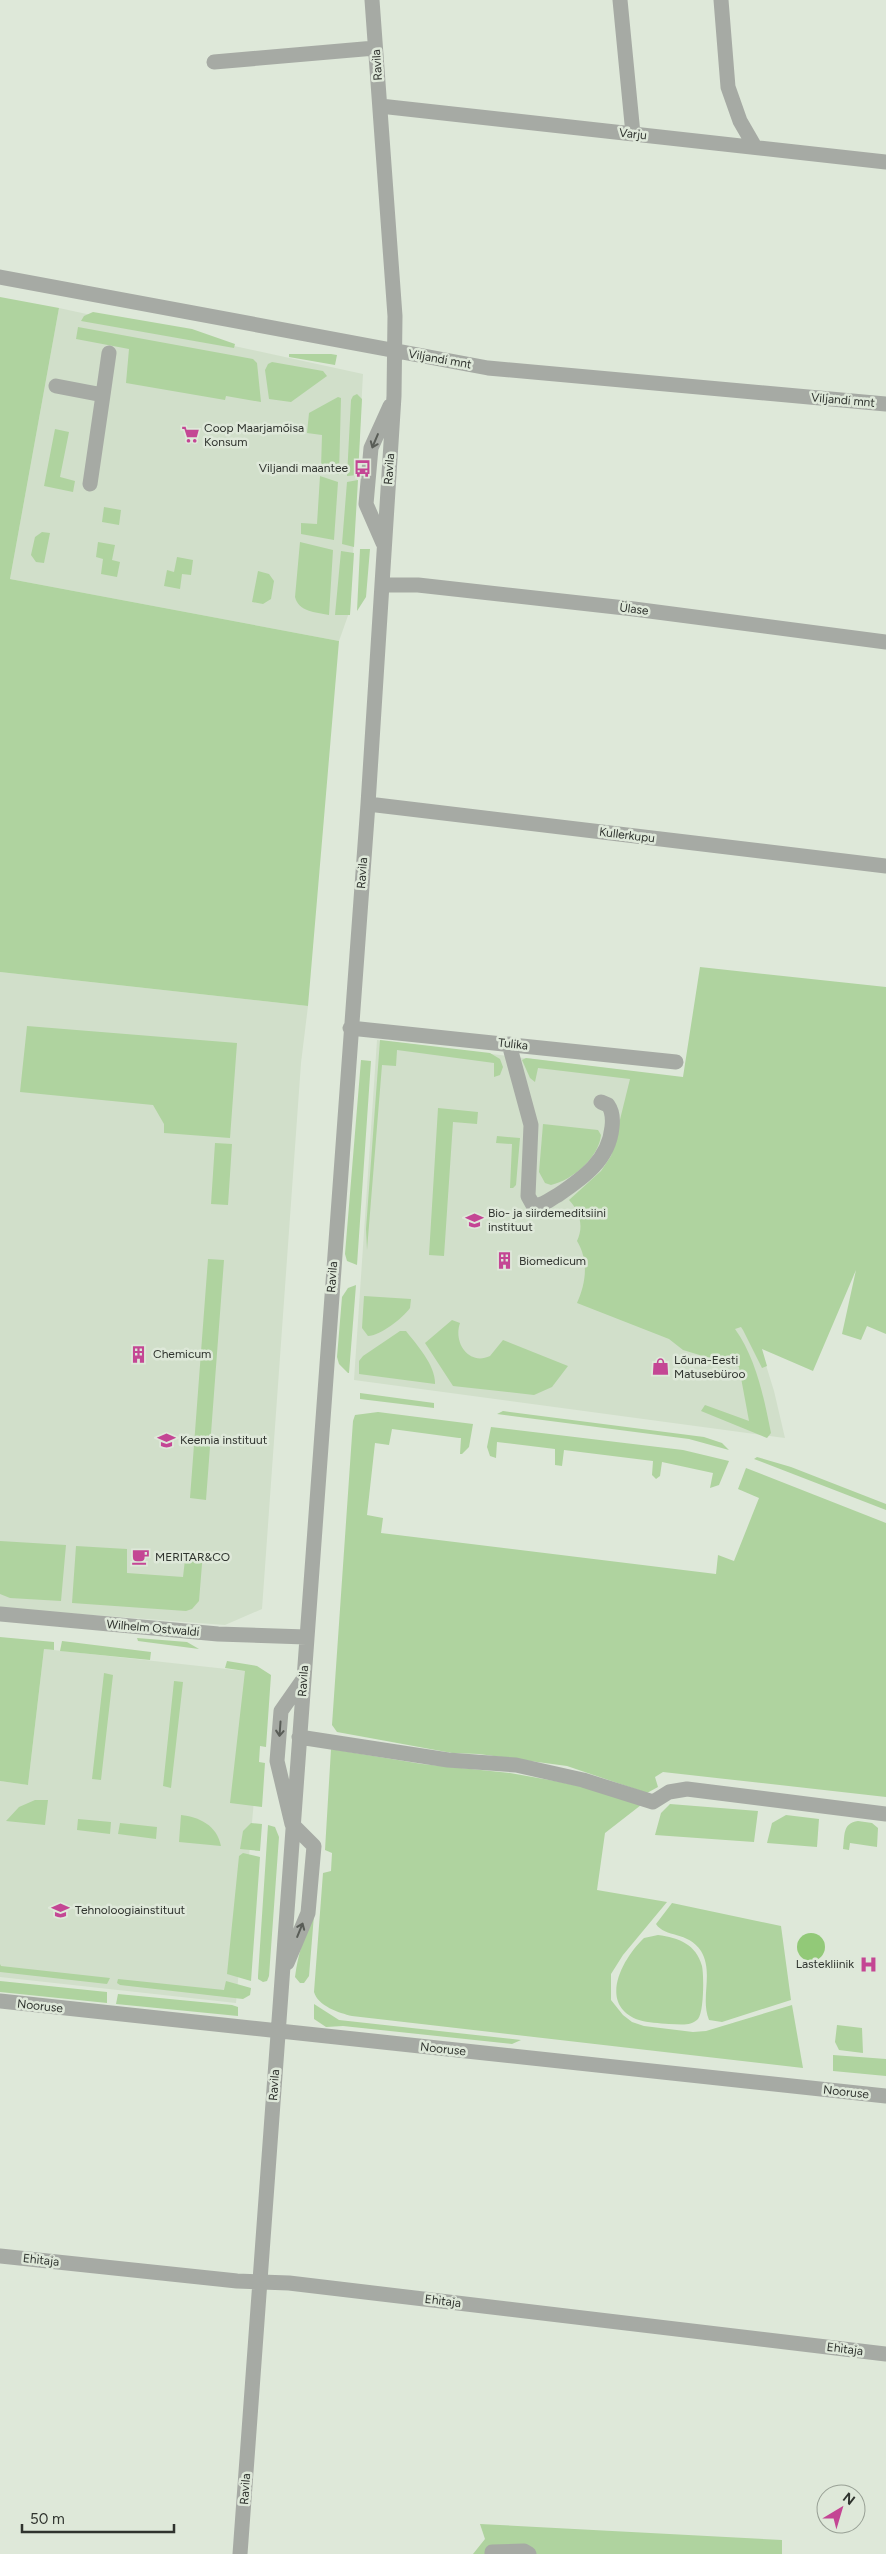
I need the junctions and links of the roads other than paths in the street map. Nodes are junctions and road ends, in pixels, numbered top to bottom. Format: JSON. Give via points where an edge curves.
{"nodes":[{"id":1,"x":372,"y":0,"type":"edge"},
{"id":2,"x":620,"y":0,"type":"edge"},
{"id":3,"x":721,"y":0,"type":"edge"},
{"id":4,"x":375,"y":48,"type":"junction"},
{"id":5,"x":214,"y":62,"type":"dead end"},
{"id":6,"x":380,"y":106,"type":"junction"},
{"id":7,"x":633,"y":134,"type":"junction"},
{"id":8,"x":755,"y":148,"type":"junction"},
{"id":9,"x":886,"y":162,"type":"edge"},
{"id":10,"x":0,"y":277,"type":"edge"},
{"id":11,"x":394,"y":351,"type":"junction"},
{"id":12,"x":110,"y":353,"type":"dead end"},
{"id":13,"x":56,"y":386,"type":"dead end"},
{"id":14,"x":104,"y":395,"type":"junction"},
{"id":15,"x":394,"y":396,"type":"junction"},
{"id":16,"x":886,"y":404,"type":"edge"},
{"id":17,"x":90,"y":484,"type":"dead end"},
{"id":18,"x":384,"y":546,"type":"junction"},
{"id":19,"x":382,"y":585,"type":"junction"},
{"id":20,"x":886,"y":642,"type":"edge"},
{"id":21,"x":368,"y":804,"type":"junction"},
{"id":22,"x":886,"y":866,"type":"edge"},
{"id":23,"x":350,"y":1028,"type":"junction"},
{"id":24,"x":509,"y":1044,"type":"junction"},
{"id":25,"x":676,"y":1062,"type":"dead end"},
{"id":26,"x":601,"y":1102,"type":"dead end"},
{"id":27,"x":0,"y":1614,"type":"edge"},
{"id":28,"x":306,"y":1637,"type":"junction"},
{"id":29,"x":302,"y":1681,"type":"junction"},
{"id":30,"x":299,"y":1737,"type":"junction"},
{"id":31,"x":886,"y":1814,"type":"edge"},
{"id":32,"x":292,"y":1824,"type":"junction"},
{"id":33,"x":282,"y":1975,"type":"junction"},
{"id":34,"x":0,"y":2001,"type":"edge"},
{"id":35,"x":278,"y":2031,"type":"junction"},
{"id":36,"x":886,"y":2096,"type":"edge"},
{"id":37,"x":0,"y":2256,"type":"edge"},
{"id":38,"x":261,"y":2282,"type":"junction"},
{"id":39,"x":886,"y":2354,"type":"edge"},
{"id":40,"x":240,"y":2554,"type":"edge"},
{"id":41,"x":492,"y":2554,"type":"edge"},
{"id":42,"x":529,"y":2554,"type":"edge"}],
"edges":[{"from":1,"to":4,"type":"street","name":"Ravila"},
{"from":2,"to":7,"type":"street"},
{"from":3,"to":8,"type":"street","via":[[728,87],[740,121]]},
{"from":4,"to":5,"type":"street"},
{"from":4,"to":6,"type":"street","name":"Ravila"},
{"from":6,"to":7,"type":"street","name":"Varju"},
{"from":6,"to":11,"type":"street","name":"Ravila","via":[[395,316]]},
{"from":7,"to":8,"type":"street","name":"Varju"},
{"from":8,"to":9,"type":"street","name":"Varju"},
{"from":10,"to":11,"type":"street","name":"Viljandi mnt"},
{"from":11,"to":15,"type":"street","name":"Ravila"},
{"from":11,"to":16,"type":"street","name":"Viljandi mnt","via":[[488,368]]},
{"from":12,"to":14,"type":"street"},
{"from":13,"to":14,"type":"street"},
{"from":14,"to":17,"type":"street"},
{"from":15,"to":18,"type":"street","name":"Ravila"},
{"from":15,"to":18,"type":"street","one_way":true,"via":[[371,448],[366,504]]},
{"from":18,"to":19,"type":"street","name":"Ravila"},
{"from":19,"to":20,"type":"street","name":"Ülase","via":[[418,585],[634,609]]},
{"from":19,"to":21,"type":"street","name":"Ravila"},
{"from":21,"to":22,"type":"street","name":"Kullerkupu"},
{"from":21,"to":23,"type":"street","name":"Ravila"},
{"from":23,"to":24,"type":"street","name":"Tulika"},
{"from":23,"to":28,"type":"street","name":"Ravila"},
{"from":24,"to":25,"type":"street","name":"Tulika"},
{"from":24,"to":26,"type":"street","via":[[531,1125],[528,1196],[533,1205],[542,1205],[573,1185],[607,1150],[612,1114],[608,1105]]},
{"from":27,"to":28,"type":"street","name":"Wilhelm Ostwaldi","via":[[218,1634]]},
{"from":28,"to":29,"type":"street","name":"Ravila"},
{"from":29,"to":30,"type":"street","name":"Ravila"},
{"from":29,"to":32,"type":"street","one_way":true,"via":[[281,1711],[277,1761]]},
{"from":30,"to":31,"type":"street","via":[[448,1760],[516,1765],[583,1780],[653,1802],[669,1792],[686,1789]]},
{"from":30,"to":32,"type":"street","name":"Ravila"},
{"from":32,"to":33,"type":"street","name":"Ravila"},
{"from":33,"to":32,"type":"street","one_way":true,"via":[[308,1913],[314,1846]]},
{"from":33,"to":35,"type":"street","name":"Ravila"},
{"from":34,"to":35,"type":"street","name":"Nooruse"},
{"from":35,"to":36,"type":"street","name":"Nooruse"},
{"from":35,"to":38,"type":"street","name":"Ravila"},
{"from":37,"to":38,"type":"street","name":"Ehitaja"},
{"from":38,"to":39,"type":"street","name":"Ehitaja","via":[[309,2285]]},
{"from":38,"to":40,"type":"street","name":"Ravila"},
{"from":41,"to":42,"type":"street","via":[[524,2551]]}]}
